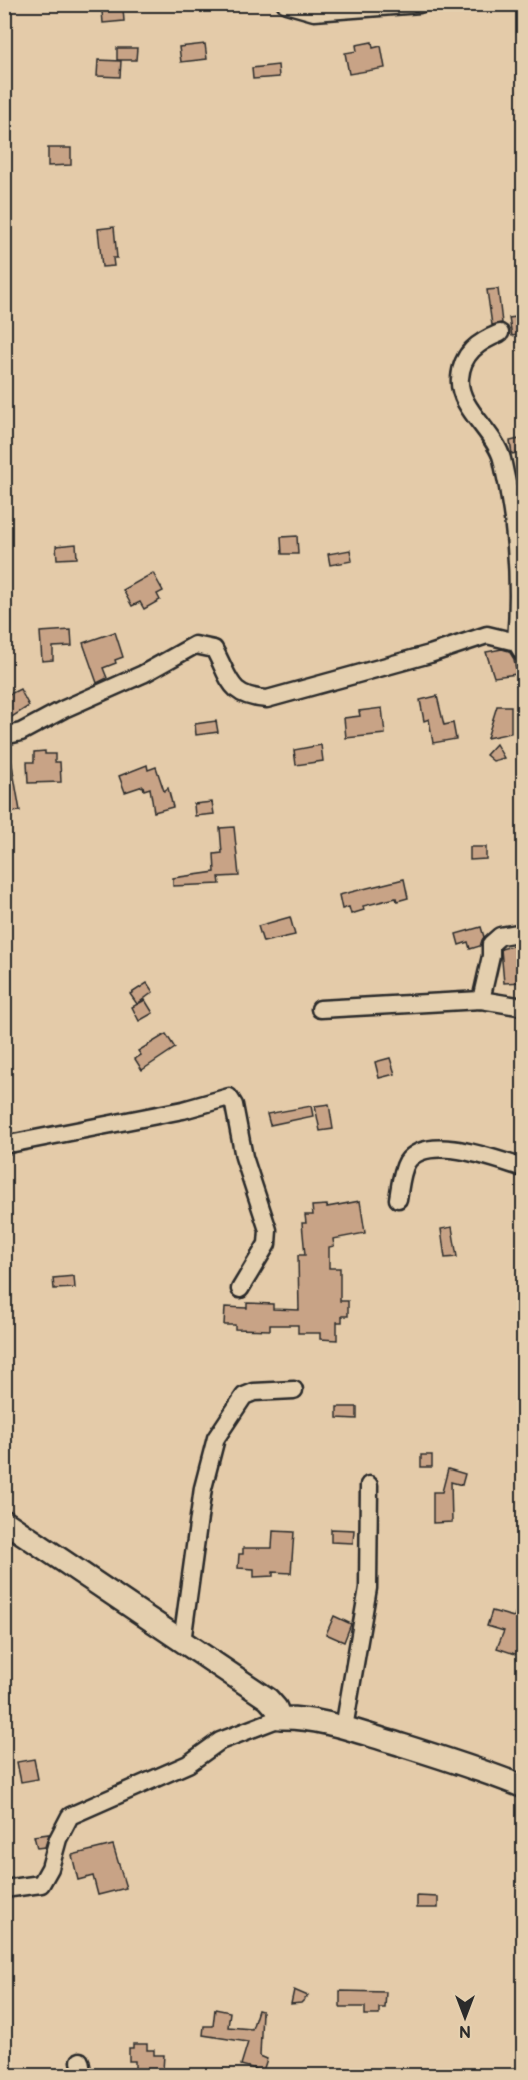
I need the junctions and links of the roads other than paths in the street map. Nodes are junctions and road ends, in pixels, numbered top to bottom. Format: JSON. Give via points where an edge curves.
{"nodes":[{"id":1,"x":286,"y":4,"type":"edge"},
{"id":2,"x":420,"y":4,"type":"edge"},
{"id":3,"x":500,"y":333,"type":"dead end"},
{"id":4,"x":520,"y":648,"type":"edge"},
{"id":5,"x":4,"y":736,"type":"edge"},
{"id":6,"x":524,"y":932,"type":"edge"},
{"id":7,"x":481,"y":1000,"type":"junction"},
{"id":8,"x":524,"y":1007,"type":"edge"},
{"id":9,"x":320,"y":1009,"type":"dead end"},
{"id":10,"x":4,"y":1145,"type":"edge"},
{"id":11,"x":524,"y":1168,"type":"edge"},
{"id":12,"x":398,"y":1199,"type":"dead end"},
{"id":13,"x":240,"y":1289,"type":"dead end"},
{"id":14,"x":294,"y":1390,"type":"dead end"},
{"id":15,"x":369,"y":1485,"type":"dead end"},
{"id":16,"x":4,"y":1521,"type":"edge"},
{"id":17,"x":182,"y":1642,"type":"junction"},
{"id":18,"x":280,"y":1718,"type":"junction"},
{"id":19,"x":344,"y":1728,"type":"junction"},
{"id":20,"x":524,"y":1787,"type":"edge"},
{"id":21,"x":4,"y":1889,"type":"edge"}],
"edges":[{"from":1,"to":2,"type":"street","via":[[314,12]]},
{"from":3,"to":4,"type":"street","via":[[483,340],[467,354],[459,380],[470,409],[501,456],[515,538]]},
{"from":4,"to":5,"type":"street","via":[[487,635],[267,699],[245,697],[235,689],[214,649],[195,645],[21,732]]},
{"from":6,"to":7,"type":"street","via":[[500,936],[491,944]]},
{"from":7,"to":8,"type":"street"},
{"from":7,"to":9,"type":"street"},
{"from":10,"to":13,"type":"street","via":[[172,1112],[229,1096],[268,1230],[267,1244]]},
{"from":11,"to":12,"type":"street","via":[[454,1148],[420,1152],[407,1162]]},
{"from":14,"to":17,"type":"street","via":[[244,1396],[216,1438],[203,1488]]},
{"from":15,"to":19,"type":"street","via":[[368,1588]]},
{"from":16,"to":17,"type":"street"},
{"from":17,"to":18,"type":"street","via":[[268,1699]]},
{"from":18,"to":19,"type":"street","via":[[299,1717]]},
{"from":18,"to":21,"type":"street","via":[[220,1740],[188,1764],[70,1816],[41,1884]]},
{"from":19,"to":20,"type":"street","via":[[480,1769]]}]}
